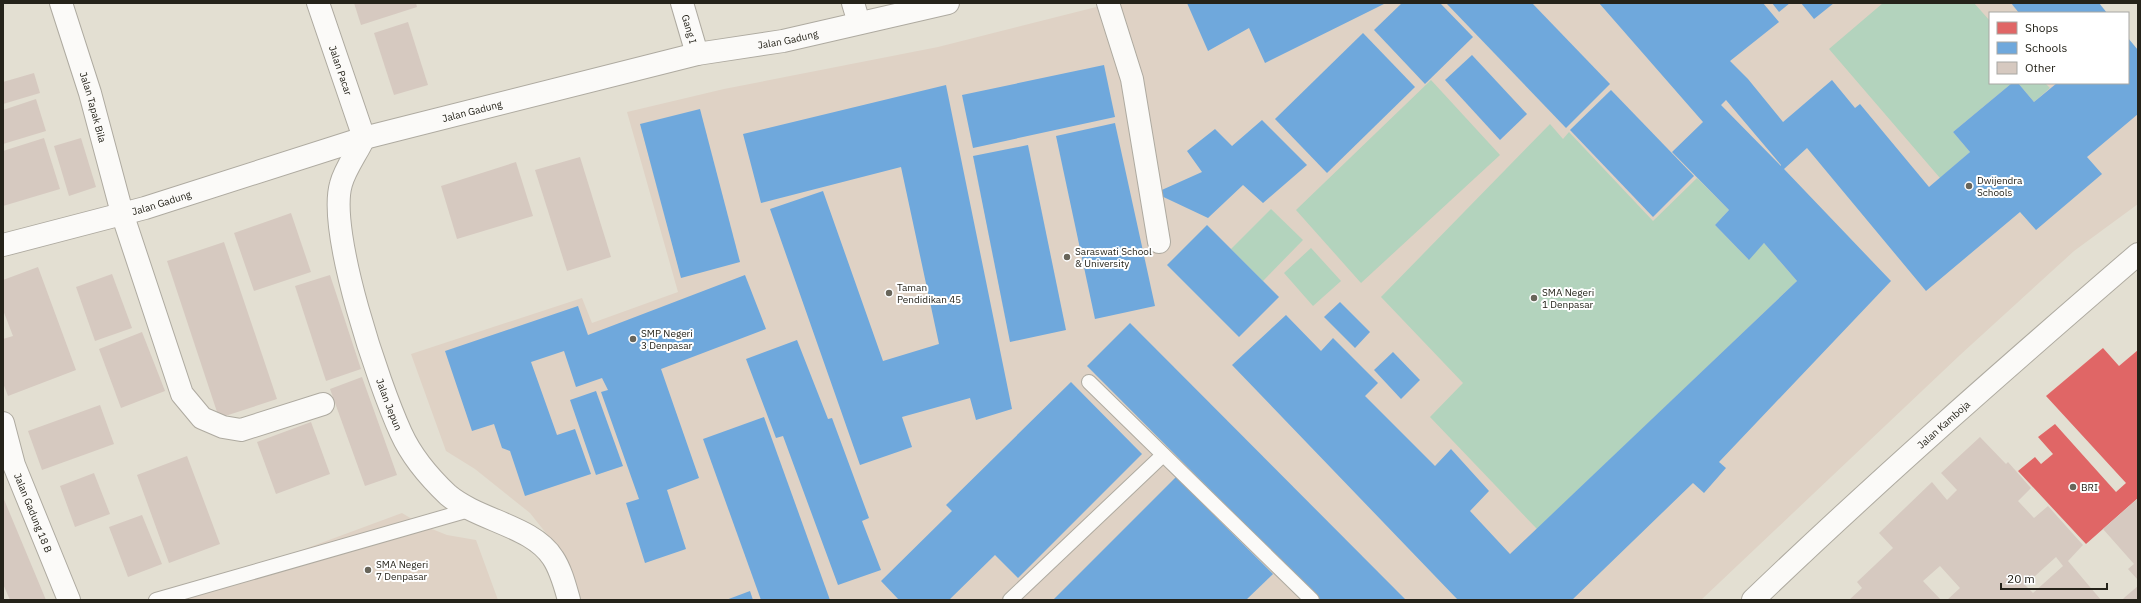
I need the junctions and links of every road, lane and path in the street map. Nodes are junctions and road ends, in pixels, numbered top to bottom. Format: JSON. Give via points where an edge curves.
{"nodes":[{"id":1,"x":61,"y":3,"type":"edge"},
{"id":2,"x":318,"y":3,"type":"edge"},
{"id":3,"x":682,"y":3,"type":"edge"},
{"id":4,"x":948,"y":3,"type":"edge"},
{"id":5,"x":1108,"y":3,"type":"edge"},
{"id":6,"x":856,"y":13,"type":"edge"},
{"id":7,"x":697,"y":54,"type":"junction"},
{"id":8,"x":364,"y":138,"type":"junction"},
{"id":9,"x":122,"y":213,"type":"junction"},
{"id":10,"x":1160,"y":242,"type":"dead end"},
{"id":11,"x":3,"y":245,"type":"edge"},
{"id":12,"x":2138,"y":254,"type":"edge"},
{"id":13,"x":1088,"y":382,"type":"dead end"},
{"id":14,"x":323,"y":404,"type":"dead end"},
{"id":15,"x":3,"y":423,"type":"edge"},
{"id":16,"x":1163,"y":455,"type":"junction"},
{"id":17,"x":469,"y":510,"type":"junction"},
{"id":18,"x":69,"y":600,"type":"edge"},
{"id":19,"x":156,"y":600,"type":"edge"},
{"id":20,"x":569,"y":600,"type":"edge"},
{"id":21,"x":1010,"y":600,"type":"edge"},
{"id":22,"x":1312,"y":600,"type":"edge"},
{"id":23,"x":1753,"y":600,"type":"edge"}],
"edges":[{"from":1,"to":9,"type":"street","name":"Jalan Tapak Bila","via":[[90,93]]},
{"from":2,"to":8,"type":"street","name":"Jalan Pacar"},
{"from":3,"to":7,"type":"street","name":"Gang I"},
{"from":4,"to":6,"type":"street","name":"Jalan Gadung"},
{"from":5,"to":10,"type":"street","via":[[1132,79]]},
{"from":6,"to":7,"type":"street","name":"Jalan Gadung","via":[[783,41]]},
{"from":7,"to":8,"type":"street","name":"Jalan Gadung"},
{"from":8,"to":9,"type":"street","name":"Jalan Gadung","via":[[145,208]]},
{"from":8,"to":17,"type":"street","name":"Jalan Jepun","via":[[341,184],[338,207],[356,303],[401,434],[424,469],[448,494]]},
{"from":9,"to":11,"type":"street","name":"Jalan Gadung"},
{"from":9,"to":14,"type":"street","name":"Jalan Tapak Bila","via":[[182,394],[202,418],[223,427],[241,430]]},
{"from":12,"to":23,"type":"street","name":"Jalan Kamboja","via":[[1845,511]]},
{"from":13,"to":16,"type":"lane"},
{"from":15,"to":18,"type":"street","name":"Jalan Gadung 18 B","via":[[14,465]]},
{"from":16,"to":21,"type":"lane"},
{"from":16,"to":22,"type":"lane"},
{"from":17,"to":19,"type":"lane"},
{"from":17,"to":20,"type":"street","name":"Jalan Jepun","via":[[533,536],[555,561]]}]}
